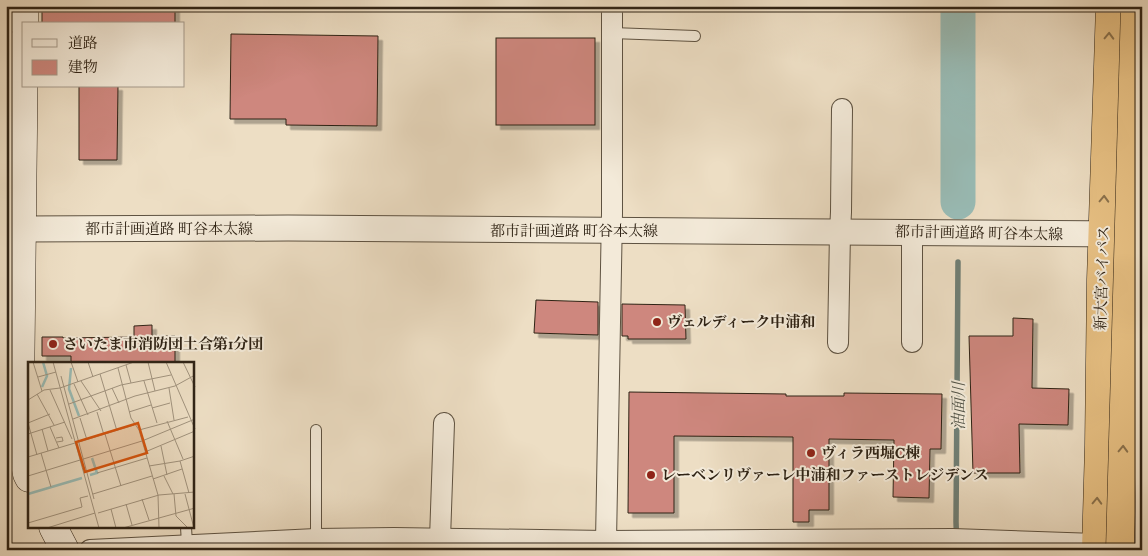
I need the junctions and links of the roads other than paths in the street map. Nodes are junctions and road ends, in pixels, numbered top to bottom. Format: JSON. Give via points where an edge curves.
{"nodes":[{"id":1,"x":24,"y":6,"type":"edge"},
{"id":2,"x":612,"y":6,"type":"edge"},
{"id":3,"x":1110,"y":6,"type":"edge"},
{"id":4,"x":1134,"y":6,"type":"edge"},
{"id":5,"x":24,"y":22,"type":"edge"},
{"id":6,"x":612,"y":33,"type":"junction"},
{"id":7,"x":696,"y":36,"type":"dead end"},
{"id":8,"x":22,"y":40,"type":"edge"},
{"id":9,"x":6,"y":42,"type":"edge"},
{"id":10,"x":22,"y":78,"type":"edge"},
{"id":11,"x":842,"y":110,"type":"dead end"},
{"id":12,"x":1142,"y":176,"type":"edge"},
{"id":13,"x":14,"y":230,"type":"edge"},
{"id":14,"x":612,"y":231,"type":"junction"},
{"id":15,"x":840,"y":232,"type":"junction"},
{"id":16,"x":912,"y":232,"type":"junction"},
{"id":17,"x":1103,"y":233,"type":"junction"},
{"id":18,"x":1140,"y":234,"type":"edge"},
{"id":19,"x":1142,"y":316,"type":"edge"},
{"id":20,"x":912,"y":342,"type":"dead end"},
{"id":21,"x":838,"y":343,"type":"dead end"},
{"id":22,"x":24,"y":397,"type":"edge"},
{"id":23,"x":444,"y":423,"type":"dead end"},
{"id":24,"x":316,"y":430,"type":"dead end"},
{"id":25,"x":13,"y":446,"type":"edge"},
{"id":26,"x":1099,"y":446,"type":"junction"},
{"id":27,"x":28,"y":476,"type":"edge"},
{"id":28,"x":54,"y":528,"type":"edge"},
{"id":29,"x":186,"y":536,"type":"edge"},
{"id":30,"x":316,"y":538,"type":"junction"},
{"id":31,"x":440,"y":539,"type":"junction"},
{"id":32,"x":606,"y":541,"type":"junction"},
{"id":33,"x":955,"y":542,"type":"edge"},
{"id":34,"x":394,"y":544,"type":"edge"},
{"id":35,"x":275,"y":545,"type":"edge"},
{"id":36,"x":640,"y":545,"type":"edge"},
{"id":37,"x":1104,"y":548,"type":"edge"},
{"id":38,"x":65,"y":550,"type":"edge"},
{"id":39,"x":90,"y":550,"type":"edge"}],
"edges":[{"from":1,"to":5,"type":"main road"},
{"from":2,"to":6,"type":"street"},
{"from":17,"to":3,"type":"highway","name":"新大宮バイパス","one_way":true},
{"from":37,"to":4,"type":"highway","one_way":true,"bridge":true},
{"from":6,"to":7,"type":"lane"},
{"from":6,"to":14,"type":"street"},
{"from":8,"to":9,"type":"street"},
{"from":10,"to":13,"type":"main road"},
{"from":11,"to":15,"type":"street"},
{"from":12,"to":18,"type":"highway"},
{"from":13,"to":14,"type":"street","name":"都市計画道路 町谷本太線"},
{"from":13,"to":22,"type":"main road"},
{"from":14,"to":15,"type":"street","name":"都市計画道路 町谷本太線"},
{"from":14,"to":32,"type":"street"},
{"from":15,"to":16,"type":"street","name":"都市計画道路 町谷本太線"},
{"from":15,"to":21,"type":"street"},
{"from":16,"to":17,"type":"street","name":"都市計画道路 町谷本太線"},
{"from":16,"to":20,"type":"street"},
{"from":17,"to":18,"type":"street","name":"都市計画道路 町谷本太線"},
{"from":17,"to":26,"type":"highway","name":"新大宮バイパス"},
{"from":19,"to":26,"type":"highway","via":[[1109,400]]},
{"from":22,"to":25,"type":"main road"},
{"from":23,"to":31,"type":"street"},
{"from":24,"to":30,"type":"lane"},
{"from":25,"to":27,"type":"main road"},
{"from":37,"to":26,"type":"highway","name":"新大宮バイパス","one_way":true},
{"from":28,"to":38,"type":"main road"},
{"from":29,"to":35,"type":"street"},
{"from":29,"to":39,"type":"street"},
{"from":30,"to":34,"type":"street"},
{"from":30,"to":35,"type":"street"},
{"from":31,"to":32,"type":"street"},
{"from":31,"to":34,"type":"street"},
{"from":32,"to":36,"type":"street"},
{"from":33,"to":36,"type":"street"},
{"from":33,"to":37,"type":"street","via":[[1075,542]]}]}
